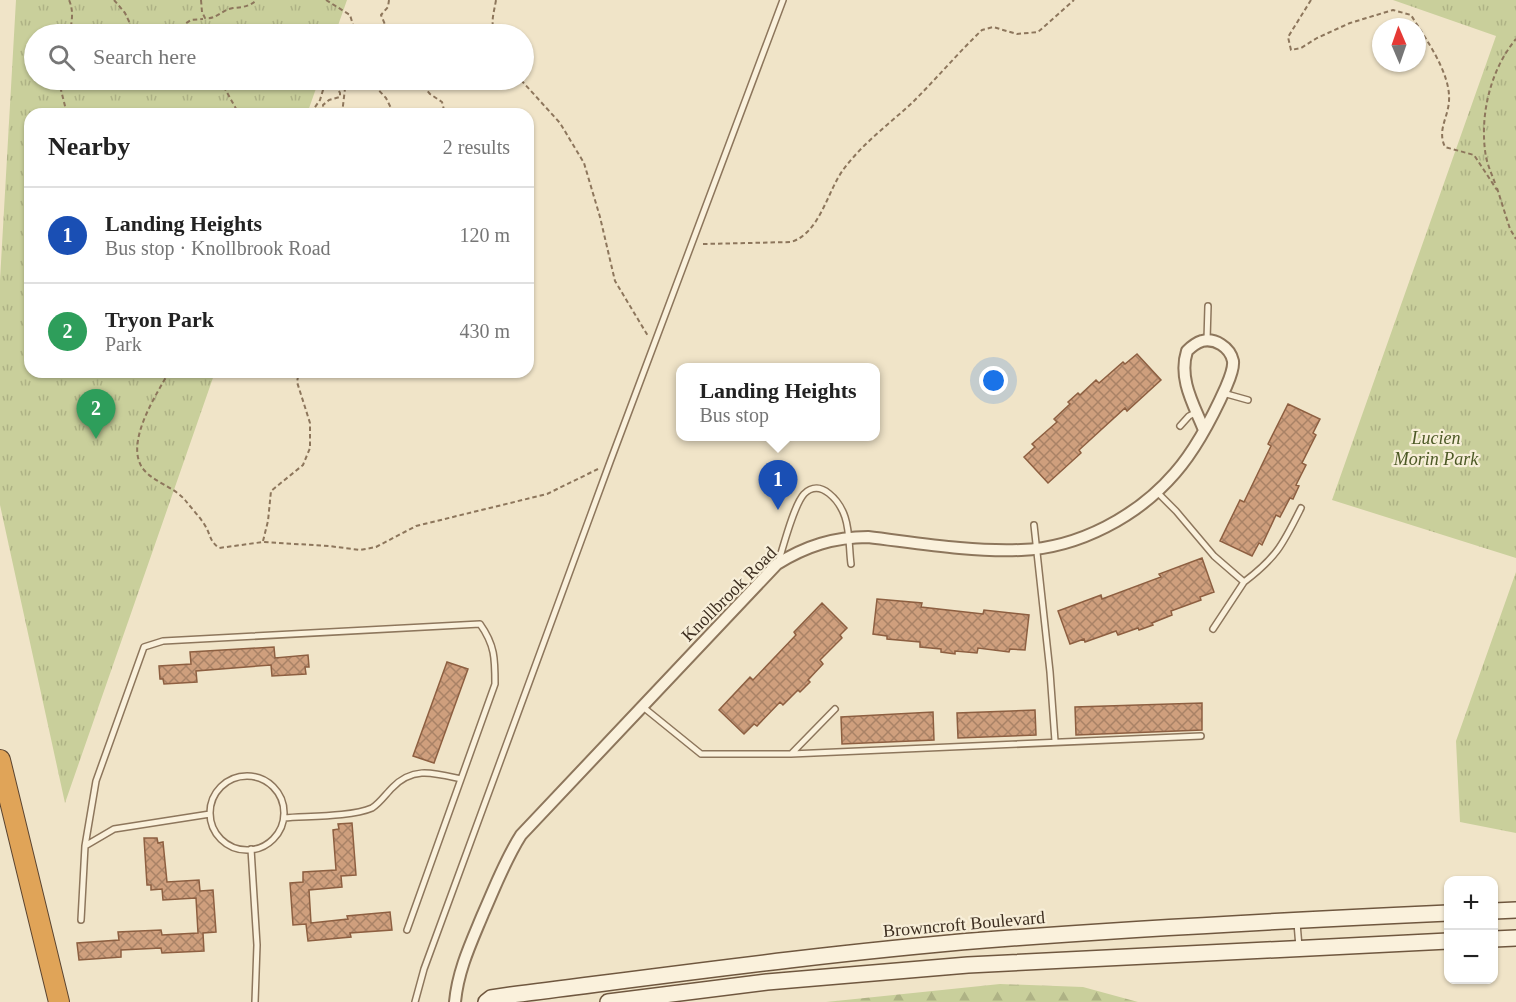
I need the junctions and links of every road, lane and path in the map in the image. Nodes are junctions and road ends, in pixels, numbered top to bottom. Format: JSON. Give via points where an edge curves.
{"nodes":[{"id":1,"x":69,"y":0,"type":"edge"},
{"id":2,"x":114,"y":0,"type":"edge"},
{"id":3,"x":201,"y":0,"type":"edge"},
{"id":4,"x":257,"y":0,"type":"edge"},
{"id":5,"x":326,"y":0,"type":"edge"},
{"id":6,"x":389,"y":0,"type":"edge"},
{"id":7,"x":496,"y":0,"type":"edge"},
{"id":8,"x":783,"y":0,"type":"edge"},
{"id":9,"x":1074,"y":0,"type":"edge"},
{"id":10,"x":1311,"y":0,"type":"edge"},
{"id":11,"x":205,"y":18,"type":"junction"},
{"id":12,"x":71,"y":24,"type":"edge"},
{"id":13,"x":130,"y":24,"type":"edge"},
{"id":14,"x":185,"y":24,"type":"edge"},
{"id":15,"x":353,"y":24,"type":"edge"},
{"id":16,"x":385,"y":24,"type":"edge"},
{"id":17,"x":492,"y":24,"type":"edge"},
{"id":18,"x":1516,"y":39,"type":"edge"},
{"id":19,"x":61,"y":90,"type":"edge"},
{"id":20,"x":226,"y":90,"type":"edge"},
{"id":21,"x":323,"y":90,"type":"edge"},
{"id":22,"x":338,"y":90,"type":"edge"},
{"id":23,"x":345,"y":90,"type":"edge"},
{"id":24,"x":378,"y":90,"type":"edge"},
{"id":25,"x":427,"y":90,"type":"edge"},
{"id":26,"x":530,"y":90,"type":"edge"},
{"id":27,"x":66,"y":108,"type":"edge"},
{"id":28,"x":236,"y":108,"type":"edge"},
{"id":29,"x":314,"y":108,"type":"edge"},
{"id":30,"x":323,"y":108,"type":"edge"},
{"id":31,"x":343,"y":108,"type":"edge"},
{"id":32,"x":391,"y":108,"type":"edge"},
{"id":33,"x":444,"y":108,"type":"edge"},
{"id":34,"x":1497,"y":190,"type":"junction"},
{"id":35,"x":1516,"y":239,"type":"edge"},
{"id":36,"x":690,"y":248,"type":"junction"},
{"id":37,"x":1208,"y":306,"type":"dead end"},
{"id":38,"x":1207,"y":341,"type":"junction"},
{"id":39,"x":654,"y":345,"type":"junction"},
{"id":40,"x":166,"y":378,"type":"edge"},
{"id":41,"x":298,"y":378,"type":"edge"},
{"id":42,"x":1223,"y":393,"type":"junction"},
{"id":43,"x":1248,"y":400,"type":"dead end"},
{"id":44,"x":1197,"y":412,"type":"junction"},
{"id":45,"x":1180,"y":426,"type":"dead end"},
{"id":46,"x":1203,"y":430,"type":"junction"},
{"id":47,"x":610,"y":462,"type":"junction"},
{"id":48,"x":1156,"y":491,"type":"junction"},
{"id":49,"x":1301,"y":508,"type":"dead end"},
{"id":50,"x":1034,"y":525,"type":"dead end"},
{"id":51,"x":848,"y":537,"type":"junction"},
{"id":52,"x":263,"y":542,"type":"junction"},
{"id":53,"x":1036,"y":549,"type":"junction"},
{"id":54,"x":777,"y":564,"type":"junction"},
{"id":55,"x":851,"y":564,"type":"dead end"},
{"id":56,"x":1244,"y":582,"type":"junction"},
{"id":57,"x":1212,"y":629,"type":"dead end"},
{"id":58,"x":642,"y":706,"type":"junction"},
{"id":59,"x":835,"y":709,"type":"dead end"},
{"id":60,"x":1201,"y":736,"type":"dead end"},
{"id":61,"x":1055,"y":741,"type":"junction"},
{"id":62,"x":791,"y":754,"type":"junction"},
{"id":63,"x":0,"y":760,"type":"edge"},
{"id":64,"x":461,"y":779,"type":"junction"},
{"id":65,"x":210,"y":813,"type":"junction"},
{"id":66,"x":284,"y":818,"type":"junction"},
{"id":67,"x":85,"y":846,"type":"junction"},
{"id":68,"x":251,"y":849,"type":"junction"},
{"id":69,"x":1516,"y":910,"type":"edge"},
{"id":70,"x":1498,"y":911,"type":"edge"},
{"id":71,"x":1444,"y":914,"type":"edge"},
{"id":72,"x":81,"y":920,"type":"dead end"},
{"id":73,"x":1297,"y":920,"type":"junction"},
{"id":74,"x":407,"y":930,"type":"dead end"},
{"id":75,"x":1516,"y":938,"type":"edge"},
{"id":76,"x":1498,"y":939,"type":"edge"},
{"id":77,"x":1444,"y":941,"type":"edge"},
{"id":78,"x":1299,"y":948,"type":"junction"},
{"id":79,"x":606,"y":983,"type":"junction"},
{"id":80,"x":59,"y":1002,"type":"edge"},
{"id":81,"x":255,"y":1002,"type":"edge"},
{"id":82,"x":415,"y":1002,"type":"edge"},
{"id":83,"x":455,"y":1002,"type":"edge"},
{"id":84,"x":486,"y":1002,"type":"edge"},
{"id":85,"x":608,"y":1002,"type":"edge"}],
"edges":[{"from":1,"to":12,"type":"path"},
{"from":2,"to":13,"type":"path"},
{"from":3,"to":11,"type":"path"},
{"from":4,"to":11,"type":"path","via":[[213,19]]},
{"from":5,"to":15,"type":"path","via":[[350,15]]},
{"from":6,"to":16,"type":"path","via":[[381,15]]},
{"from":7,"to":17,"type":"path"},
{"from":8,"to":36,"type":"lane"},
{"from":9,"to":36,"type":"path","via":[[1038,32],[1017,34],[993,27],[982,30],[859,151],[802,239],[717,242]]},
{"from":10,"to":34,"type":"path","via":[[1288,38],[1291,50],[1350,23],[1393,10],[1411,15],[1445,75],[1449,100],[1441,138],[1445,147],[1474,155]]},
{"from":11,"to":14,"type":"path"},
{"from":18,"to":34,"type":"path","via":[[1495,76],[1483,132],[1486,158]]},
{"from":19,"to":27,"type":"path"},
{"from":20,"to":28,"type":"path"},
{"from":21,"to":29,"type":"path"},
{"from":22,"to":30,"type":"path","via":[[340,97],[329,100]]},
{"from":23,"to":31,"type":"path"},
{"from":24,"to":32,"type":"path"},
{"from":25,"to":33,"type":"path","via":[[442,102]]},
{"from":26,"to":39,"type":"path","via":[[560,123],[584,163],[615,281]]},
{"from":34,"to":35,"type":"path"},
{"from":36,"to":39,"type":"lane"},
{"from":37,"to":38,"type":"lane"},
{"from":38,"to":42,"type":"street","name":"Knollbrook Road","via":[[1224,346],[1233,362]]},
{"from":38,"to":44,"type":"street","via":[[1195,344],[1184,359],[1185,381]]},
{"from":39,"to":47,"type":"lane"},
{"from":40,"to":52,"type":"path","via":[[138,438],[143,470],[183,498],[219,548]]},
{"from":41,"to":52,"type":"path","via":[[310,423],[310,448],[303,465],[271,491]]},
{"from":42,"to":43,"type":"lane"},
{"from":42,"to":46,"type":"street","name":"Knollbrook Road"},
{"from":44,"to":45,"type":"lane"},
{"from":44,"to":46,"type":"street"},
{"from":46,"to":48,"type":"street","name":"Knollbrook Road","via":[[1177,471]]},
{"from":47,"to":52,"type":"path","via":[[547,494],[416,526],[376,547],[360,550]]},
{"from":47,"to":82,"type":"lane"},
{"from":48,"to":53,"type":"street","name":"Knollbrook Road","via":[[1106,528]]},
{"from":48,"to":56,"type":"lane","via":[[1214,556]]},
{"from":49,"to":56,"type":"lane","via":[[1282,546]]},
{"from":50,"to":53,"type":"lane"},
{"from":51,"to":53,"type":"street","name":"Knollbrook Road","via":[[986,550]]},
{"from":51,"to":54,"type":"street","name":"Knollbrook Road","via":[[807,547]]},
{"from":51,"to":54,"type":"lane","via":[[842,509],[827,491],[812,489],[799,501]]},
{"from":51,"to":55,"type":"lane"},
{"from":53,"to":61,"type":"lane"},
{"from":54,"to":58,"type":"street","name":"Knollbrook Road"},
{"from":56,"to":57,"type":"lane"},
{"from":58,"to":62,"type":"lane","via":[[701,754]]},
{"from":58,"to":83,"type":"street","name":"Knollbrook Road","via":[[521,835],[504,864],[464,961]]},
{"from":59,"to":62,"type":"lane"},
{"from":60,"to":61,"type":"lane"},
{"from":61,"to":62,"type":"lane"},
{"from":63,"to":80,"type":"highway"},
{"from":64,"to":66,"type":"lane","via":[[412,773],[373,807],[351,813]]},
{"from":64,"to":67,"type":"lane","via":[[495,684],[494,651],[480,624],[163,641],[144,647],[96,781]]},
{"from":64,"to":74,"type":"lane"},
{"from":65,"to":66,"type":"lane","via":[[212,801],[222,786],[237,777],[250,776],[272,785],[284,806]]},
{"from":65,"to":67,"type":"lane","via":[[114,829]]},
{"from":65,"to":68,"type":"lane","via":[[219,836],[228,844]]},
{"from":66,"to":68,"type":"lane","via":[[273,839]]},
{"from":67,"to":72,"type":"lane"},
{"from":68,"to":81,"type":"lane","via":[[257,951]]},
{"from":69,"to":70,"type":"main road"},
{"from":71,"to":73,"type":"main road","name":"Browncroft Boulevard"},
{"from":73,"to":78,"type":"lane"},
{"from":73,"to":79,"type":"main road","name":"Browncroft Boulevard","via":[[972,942]]},
{"from":75,"to":76,"type":"main road"},
{"from":77,"to":78,"type":"main road"},
{"from":78,"to":85,"type":"main road","via":[[919,969],[767,982]]},
{"from":79,"to":84,"type":"main road","name":"Browncroft Boulevard","via":[[510,995]]},
{"from":79,"to":85,"type":"lane"}]}
